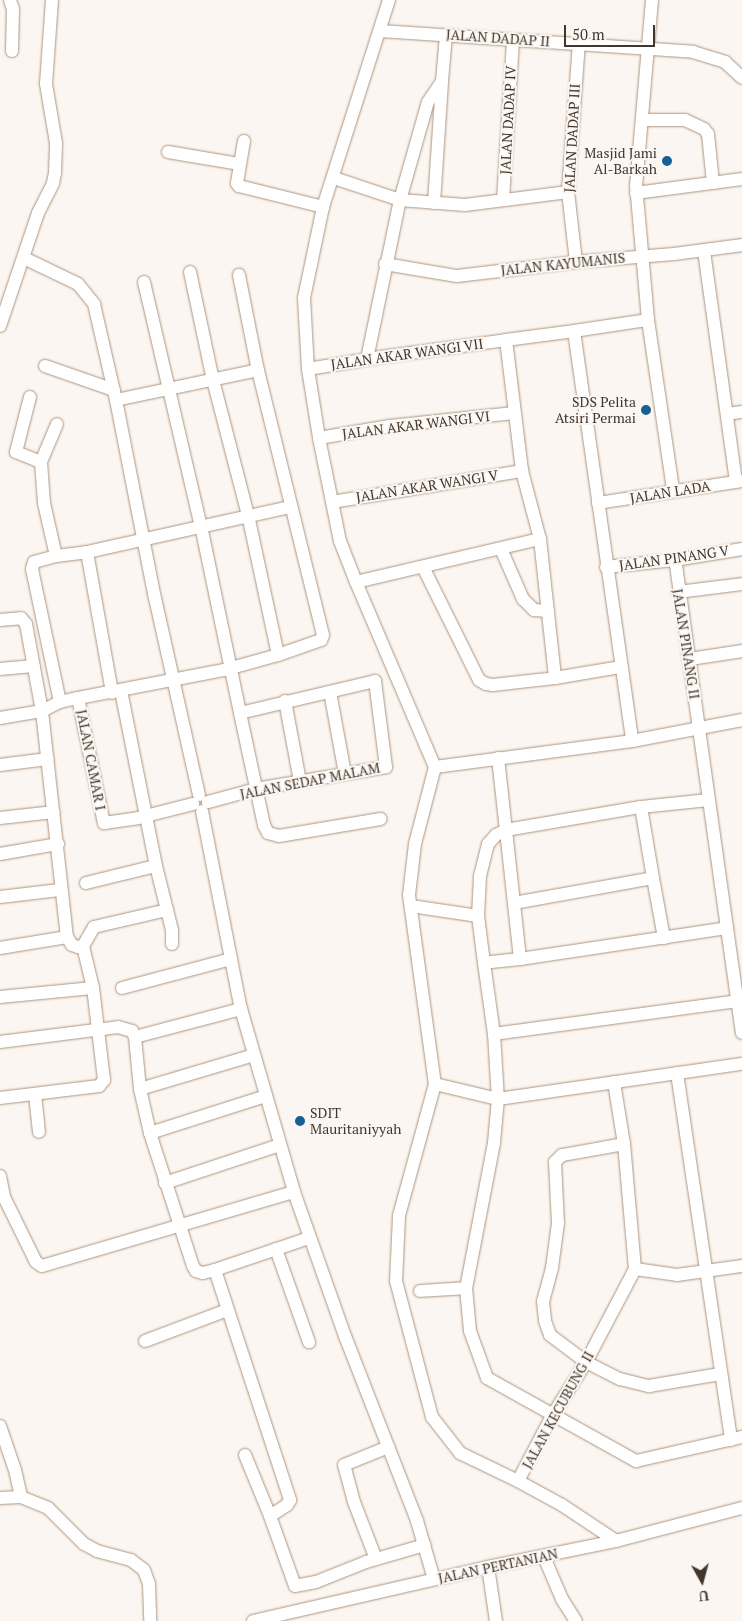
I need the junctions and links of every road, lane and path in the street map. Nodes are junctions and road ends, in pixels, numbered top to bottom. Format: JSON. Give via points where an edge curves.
{"nodes":[{"id":1,"x":10,"y":0,"type":"edge"},
{"id":2,"x":52,"y":0,"type":"edge"},
{"id":3,"x":389,"y":0,"type":"edge"},
{"id":4,"x":652,"y":0,"type":"edge"},
{"id":5,"x":380,"y":31,"type":"junction"},
{"id":6,"x":446,"y":35,"type":"junction"},
{"id":7,"x":513,"y":40,"type":"junction"},
{"id":8,"x":579,"y":43,"type":"junction"},
{"id":9,"x":647,"y":50,"type":"junction"},
{"id":10,"x":12,"y":51,"type":"dead end"},
{"id":11,"x":742,"y":78,"type":"edge"},
{"id":12,"x":442,"y":81,"type":"junction"},
{"id":13,"x":642,"y":120,"type":"junction"},
{"id":14,"x":244,"y":141,"type":"dead end"},
{"id":15,"x":168,"y":152,"type":"dead end"},
{"id":16,"x":240,"y":164,"type":"junction"},
{"id":17,"x":334,"y":178,"type":"junction"},
{"id":18,"x":742,"y":179,"type":"edge"},
{"id":19,"x":714,"y":183,"type":"junction"},
{"id":20,"x":568,"y":192,"type":"junction"},
{"id":21,"x":636,"y":193,"type":"junction"},
{"id":22,"x":400,"y":200,"type":"junction"},
{"id":23,"x":503,"y":200,"type":"junction"},
{"id":24,"x":434,"y":202,"type":"junction"},
{"id":25,"x":324,"y":206,"type":"junction"},
{"id":26,"x":742,"y":245,"type":"edge"},
{"id":27,"x":704,"y":251,"type":"junction"},
{"id":28,"x":643,"y":255,"type":"junction"},
{"id":29,"x":24,"y":258,"type":"junction"},
{"id":30,"x":576,"y":262,"type":"junction"},
{"id":31,"x":385,"y":264,"type":"junction"},
{"id":32,"x":190,"y":272,"type":"dead end"},
{"id":33,"x":239,"y":275,"type":"dead end"},
{"id":34,"x":144,"y":282,"type":"dead end"},
{"id":35,"x":648,"y":320,"type":"junction"},
{"id":36,"x":0,"y":326,"type":"edge"},
{"id":37,"x":574,"y":331,"type":"junction"},
{"id":38,"x":506,"y":340,"type":"junction"},
{"id":39,"x":367,"y":359,"type":"junction"},
{"id":40,"x":45,"y":366,"type":"dead end"},
{"id":41,"x":308,"y":369,"type":"junction"},
{"id":42,"x":258,"y":370,"type":"junction"},
{"id":43,"x":213,"y":380,"type":"junction"},
{"id":44,"x":168,"y":389,"type":"junction"},
{"id":45,"x":115,"y":395,"type":"junction"},
{"id":46,"x":30,"y":397,"type":"dead end"},
{"id":47,"x":514,"y":412,"type":"junction"},
{"id":48,"x":742,"y":412,"type":"edge"},
{"id":49,"x":727,"y":414,"type":"junction"},
{"id":50,"x":58,"y":424,"type":"dead end"},
{"id":51,"x":319,"y":438,"type":"junction"},
{"id":52,"x":42,"y":462,"type":"junction"},
{"id":53,"x":522,"y":471,"type":"junction"},
{"id":54,"x":739,"y":481,"type":"edge"},
{"id":55,"x":673,"y":490,"type":"junction"},
{"id":56,"x":332,"y":502,"type":"junction"},
{"id":57,"x":598,"y":504,"type":"junction"},
{"id":58,"x":290,"y":507,"type":"junction"},
{"id":59,"x":248,"y":515,"type":"junction"},
{"id":60,"x":201,"y":526,"type":"junction"},
{"id":61,"x":540,"y":539,"type":"junction"},
{"id":62,"x":144,"y":540,"type":"junction"},
{"id":63,"x":501,"y":549,"type":"junction"},
{"id":64,"x":742,"y":549,"type":"edge"},
{"id":65,"x":87,"y":552,"type":"junction"},
{"id":66,"x":56,"y":556,"type":"junction"},
{"id":67,"x":674,"y":560,"type":"junction"},
{"id":68,"x":423,"y":567,"type":"junction"},
{"id":69,"x":606,"y":567,"type":"junction"},
{"id":70,"x":356,"y":582,"type":"junction"},
{"id":71,"x":742,"y":584,"type":"edge"},
{"id":72,"x":678,"y":592,"type":"junction"},
{"id":73,"x":548,"y":611,"type":"junction"},
{"id":74,"x":0,"y":620,"type":"edge"},
{"id":75,"x":742,"y":651,"type":"edge"},
{"id":76,"x":278,"y":655,"type":"junction"},
{"id":77,"x":690,"y":659,"type":"junction"},
{"id":78,"x":34,"y":666,"type":"junction"},
{"id":79,"x":621,"y":667,"type":"junction"},
{"id":80,"x":0,"y":669,"type":"edge"},
{"id":81,"x":231,"y":669,"type":"junction"},
{"id":82,"x":555,"y":678,"type":"junction"},
{"id":83,"x":173,"y":679,"type":"junction"},
{"id":84,"x":116,"y":692,"type":"junction"},
{"id":85,"x":330,"y":692,"type":"junction"},
{"id":86,"x":78,"y":698,"type":"junction"},
{"id":87,"x":285,"y":701,"type":"junction"},
{"id":88,"x":60,"y":702,"type":"junction"},
{"id":89,"x":42,"y":711,"type":"junction"},
{"id":90,"x":240,"y":713,"type":"junction"},
{"id":91,"x":0,"y":718,"type":"edge"},
{"id":92,"x":742,"y":720,"type":"edge"},
{"id":93,"x":698,"y":727,"type":"junction"},
{"id":94,"x":632,"y":740,"type":"junction"},
{"id":95,"x":498,"y":758,"type":"junction"},
{"id":96,"x":48,"y":759,"type":"junction"},
{"id":97,"x":0,"y":766,"type":"edge"},
{"id":98,"x":435,"y":767,"type":"junction"},
{"id":99,"x":345,"y":774,"type":"junction"},
{"id":100,"x":300,"y":781,"type":"junction"},
{"id":101,"x":256,"y":789,"type":"junction"},
{"id":102,"x":710,"y":800,"type":"junction"},
{"id":103,"x":201,"y":803,"type":"junction"},
{"id":104,"x":642,"y":808,"type":"junction"},
{"id":105,"x":54,"y":812,"type":"junction"},
{"id":106,"x":146,"y":816,"type":"junction"},
{"id":107,"x":0,"y":818,"type":"edge"},
{"id":108,"x":381,"y":819,"type":"dead end"},
{"id":109,"x":103,"y":821,"type":"joint"},
{"id":110,"x":506,"y":830,"type":"junction"},
{"id":111,"x":58,"y":844,"type":"junction"},
{"id":112,"x":0,"y":854,"type":"edge"},
{"id":113,"x":156,"y":866,"type":"junction"},
{"id":114,"x":653,"y":878,"type":"junction"},
{"id":115,"x":86,"y":883,"type":"dead end"},
{"id":116,"x":60,"y":890,"type":"junction"},
{"id":117,"x":0,"y":897,"type":"edge"},
{"id":118,"x":514,"y":903,"type":"junction"},
{"id":119,"x":411,"y":906,"type":"junction"},
{"id":120,"x":167,"y":910,"type":"junction"},
{"id":121,"x":478,"y":916,"type":"junction"},
{"id":122,"x":727,"y":928,"type":"junction"},
{"id":123,"x":66,"y":937,"type":"junction"},
{"id":124,"x":664,"y":938,"type":"junction"},
{"id":125,"x":172,"y":944,"type":"dead end"},
{"id":126,"x":83,"y":946,"type":"junction"},
{"id":127,"x":0,"y":948,"type":"edge"},
{"id":128,"x":231,"y":959,"type":"junction"},
{"id":129,"x":520,"y":959,"type":"junction"},
{"id":130,"x":484,"y":963,"type":"junction"},
{"id":131,"x":93,"y":988,"type":"junction"},
{"id":132,"x":122,"y":988,"type":"dead end"},
{"id":133,"x":0,"y":997,"type":"edge"},
{"id":134,"x":737,"y":1001,"type":"junction"},
{"id":135,"x":241,"y":1009,"type":"junction"},
{"id":136,"x":98,"y":1029,"type":"junction"},
{"id":137,"x":494,"y":1034,"type":"junction"},
{"id":138,"x":742,"y":1034,"type":"edge"},
{"id":139,"x":135,"y":1037,"type":"junction"},
{"id":140,"x":0,"y":1042,"type":"edge"},
{"id":141,"x":254,"y":1055,"type":"junction"},
{"id":142,"x":742,"y":1064,"type":"edge"},
{"id":143,"x":677,"y":1073,"type":"junction"},
{"id":144,"x":614,"y":1082,"type":"junction"},
{"id":145,"x":435,"y":1084,"type":"junction"},
{"id":146,"x":140,"y":1089,"type":"junction"},
{"id":147,"x":35,"y":1094,"type":"junction"},
{"id":148,"x":266,"y":1096,"type":"junction"},
{"id":149,"x":0,"y":1098,"type":"edge"},
{"id":150,"x":498,"y":1100,"type":"junction"},
{"id":151,"x":39,"y":1132,"type":"dead end"},
{"id":152,"x":150,"y":1134,"type":"junction"},
{"id":153,"x":624,"y":1144,"type":"junction"},
{"id":154,"x":280,"y":1145,"type":"junction"},
{"id":155,"x":0,"y":1176,"type":"edge"},
{"id":156,"x":165,"y":1183,"type":"junction"},
{"id":157,"x":294,"y":1192,"type":"junction"},
{"id":158,"x":181,"y":1227,"type":"junction"},
{"id":159,"x":309,"y":1238,"type":"junction"},
{"id":160,"x":276,"y":1249,"type":"junction"},
{"id":161,"x":742,"y":1266,"type":"edge"},
{"id":162,"x":635,"y":1269,"type":"junction"},
{"id":163,"x":215,"y":1270,"type":"junction"},
{"id":164,"x":707,"y":1272,"type":"junction"},
{"id":165,"x":466,"y":1288,"type":"junction"},
{"id":166,"x":420,"y":1291,"type":"dead end"},
{"id":167,"x":227,"y":1310,"type":"junction"},
{"id":168,"x":145,"y":1341,"type":"dead end"},
{"id":169,"x":309,"y":1342,"type":"dead end"},
{"id":170,"x":586,"y":1362,"type":"junction"},
{"id":171,"x":720,"y":1374,"type":"junction"},
{"id":172,"x":552,"y":1416,"type":"junction"},
{"id":173,"x":0,"y":1426,"type":"edge"},
{"id":174,"x":736,"y":1438,"type":"edge"},
{"id":175,"x":388,"y":1447,"type":"junction"},
{"id":176,"x":245,"y":1456,"type":"dead end"},
{"id":177,"x":518,"y":1481,"type":"junction"},
{"id":178,"x":21,"y":1497,"type":"junction"},
{"id":179,"x":0,"y":1498,"type":"edge"},
{"id":180,"x":742,"y":1508,"type":"edge"},
{"id":181,"x":270,"y":1516,"type":"junction"},
{"id":182,"x":616,"y":1541,"type":"junction"},
{"id":183,"x":425,"y":1545,"type":"junction"},
{"id":184,"x":544,"y":1557,"type":"junction"},
{"id":185,"x":376,"y":1559,"type":"junction"},
{"id":186,"x":488,"y":1567,"type":"junction"},
{"id":187,"x":434,"y":1580,"type":"junction"},
{"id":188,"x":150,"y":1621,"type":"edge"},
{"id":189,"x":253,"y":1621,"type":"edge"},
{"id":190,"x":496,"y":1621,"type":"edge"},
{"id":191,"x":576,"y":1621,"type":"edge"}],
"edges":[{"from":1,"to":10,"type":"street","via":[[13,9]]},
{"from":2,"to":29,"type":"street","via":[[46,84],[56,143],[55,173]]},
{"from":3,"to":5,"type":"street"},
{"from":4,"to":9,"type":"street"},
{"from":5,"to":6,"type":"street","name":"JALAN DADAP II"},
{"from":5,"to":17,"type":"street"},
{"from":6,"to":7,"type":"street","name":"JALAN DADAP II"},
{"from":6,"to":12,"type":"street"},
{"from":7,"to":8,"type":"street","name":"JALAN DADAP II"},
{"from":7,"to":23,"type":"street","name":"JALAN DADAP IV"},
{"from":8,"to":9,"type":"street","name":"JALAN DADAP II"},
{"from":8,"to":20,"type":"street","name":"JALAN DADAP III"},
{"from":9,"to":11,"type":"street","name":"JALAN DADAP II","via":[[693,52],[717,59]]},
{"from":9,"to":13,"type":"street"},
{"from":12,"to":22,"type":"street","via":[[428,102]]},
{"from":12,"to":24,"type":"street"},
{"from":13,"to":19,"type":"street","via":[[685,120],[704,129],[708,134]]},
{"from":13,"to":21,"type":"street"},
{"from":14,"to":16,"type":"street"},
{"from":15,"to":16,"type":"street"},
{"from":16,"to":25,"type":"street","via":[[237,183],[242,188]]},
{"from":17,"to":22,"type":"street"},
{"from":17,"to":25,"type":"street"},
{"from":18,"to":19,"type":"street"},
{"from":19,"to":21,"type":"street"},
{"from":20,"to":23,"type":"street"},
{"from":20,"to":30,"type":"street","name":"JALAN DADAP III"},
{"from":21,"to":28,"type":"street"},
{"from":22,"to":24,"type":"street"},
{"from":22,"to":31,"type":"street"},
{"from":23,"to":24,"type":"street","via":[[465,205]]},
{"from":25,"to":41,"type":"street","via":[[304,298]]},
{"from":26,"to":27,"type":"street","name":"JALAN KAYUMANIS"},
{"from":27,"to":28,"type":"street","name":"JALAN KAYUMANIS"},
{"from":27,"to":49,"type":"street"},
{"from":28,"to":30,"type":"street","name":"JALAN KAYUMANIS"},
{"from":28,"to":35,"type":"street"},
{"from":29,"to":36,"type":"street"},
{"from":29,"to":45,"type":"street","via":[[78,284],[91,298]]},
{"from":30,"to":31,"type":"street","name":"JALAN KAYUMANIS","via":[[457,276]]},
{"from":31,"to":39,"type":"street"},
{"from":32,"to":43,"type":"street"},
{"from":33,"to":42,"type":"street"},
{"from":34,"to":44,"type":"street"},
{"from":35,"to":37,"type":"street","name":"JALAN AKAR WANGI VII"},
{"from":35,"to":55,"type":"street"},
{"from":37,"to":38,"type":"street","name":"JALAN AKAR WANGI VII"},
{"from":37,"to":57,"type":"street"},
{"from":38,"to":39,"type":"street","name":"JALAN AKAR WANGI VII"},
{"from":38,"to":47,"type":"street"},
{"from":39,"to":41,"type":"street","name":"JALAN AKAR WANGI VII"},
{"from":40,"to":45,"type":"street"},
{"from":41,"to":51,"type":"street"},
{"from":42,"to":43,"type":"street"},
{"from":42,"to":58,"type":"street"},
{"from":43,"to":44,"type":"street"},
{"from":43,"to":59,"type":"street"},
{"from":44,"to":45,"type":"street"},
{"from":44,"to":60,"type":"street"},
{"from":45,"to":62,"type":"street"},
{"from":46,"to":52,"type":"street","via":[[16,452]]},
{"from":47,"to":51,"type":"street","name":"JALAN AKAR WANGI VI","via":[[390,426]]},
{"from":47,"to":53,"type":"street"},
{"from":48,"to":49,"type":"street"},
{"from":49,"to":54,"type":"street"},
{"from":50,"to":52,"type":"street"},
{"from":51,"to":56,"type":"street"},
{"from":52,"to":66,"type":"street","via":[[44,504]]},
{"from":53,"to":56,"type":"street","name":"JALAN AKAR WANGI V"},
{"from":53,"to":61,"type":"street"},
{"from":54,"to":55,"type":"street","name":"JALAN LADA"},
{"from":55,"to":57,"type":"street","name":"JALAN LADA"},
{"from":56,"to":70,"type":"street","via":[[340,541]]},
{"from":57,"to":69,"type":"street"},
{"from":58,"to":59,"type":"street"},
{"from":58,"to":76,"type":"street","via":[[323,635],[322,640],[314,644]]},
{"from":59,"to":60,"type":"street"},
{"from":59,"to":76,"type":"street"},
{"from":60,"to":62,"type":"street"},
{"from":60,"to":81,"type":"street"},
{"from":61,"to":63,"type":"street"},
{"from":61,"to":73,"type":"street"},
{"from":62,"to":65,"type":"street"},
{"from":62,"to":83,"type":"street"},
{"from":63,"to":68,"type":"street"},
{"from":63,"to":73,"type":"street","via":[[523,599],[534,610]]},
{"from":64,"to":67,"type":"street","name":"JALAN PINANG V"},
{"from":65,"to":66,"type":"street"},
{"from":65,"to":84,"type":"street"},
{"from":66,"to":88,"type":"street","via":[[34,562],[32,569]]},
{"from":67,"to":69,"type":"street","name":"JALAN PINANG V"},
{"from":67,"to":72,"type":"street","name":"JALAN PINANG II"},
{"from":68,"to":70,"type":"street"},
{"from":68,"to":82,"type":"street","via":[[479,680],[493,685]]},
{"from":69,"to":79,"type":"street"},
{"from":70,"to":98,"type":"street"},
{"from":71,"to":72,"type":"street"},
{"from":72,"to":77,"type":"street","name":"JALAN PINANG II"},
{"from":73,"to":82,"type":"street"},
{"from":74,"to":78,"type":"street","via":[[24,620]]},
{"from":75,"to":77,"type":"street"},
{"from":76,"to":81,"type":"street"},
{"from":77,"to":93,"type":"street","name":"JALAN PINANG II"},
{"from":78,"to":80,"type":"street"},
{"from":78,"to":89,"type":"street"},
{"from":79,"to":82,"type":"street"},
{"from":79,"to":94,"type":"street"},
{"from":81,"to":83,"type":"street"},
{"from":81,"to":90,"type":"street"},
{"from":83,"to":84,"type":"street"},
{"from":83,"to":103,"type":"street"},
{"from":84,"to":86,"type":"street"},
{"from":84,"to":106,"type":"street"},
{"from":85,"to":87,"type":"street"},
{"from":85,"to":99,"type":"street"},
{"from":85,"to":99,"type":"street","name":"JALAN SEDAP MALAM","via":[[375,681],[386,768]]},
{"from":86,"to":88,"type":"street"},
{"from":86,"to":109,"type":"street","name":"JALAN CAMAR I"},
{"from":87,"to":90,"type":"street"},
{"from":87,"to":100,"type":"street"},
{"from":88,"to":89,"type":"street"},
{"from":89,"to":91,"type":"street"},
{"from":89,"to":96,"type":"street"},
{"from":90,"to":101,"type":"street"},
{"from":92,"to":93,"type":"street"},
{"from":93,"to":94,"type":"street"},
{"from":93,"to":102,"type":"street","name":"JALAN PINANG II"},
{"from":94,"to":95,"type":"street"},
{"from":95,"to":98,"type":"street"},
{"from":95,"to":110,"type":"street"},
{"from":96,"to":97,"type":"street"},
{"from":96,"to":105,"type":"street"},
{"from":98,"to":119,"type":"street","name":"JALAN KECUBUNG II","via":[[415,844],[409,895]]},
{"from":99,"to":100,"type":"street","name":"JALAN SEDAP MALAM"},
{"from":100,"to":101,"type":"street","name":"JALAN SEDAP MALAM"},
{"from":101,"to":103,"type":"street","name":"JALAN SEDAP MALAM"},
{"from":101,"to":108,"type":"street","via":[[264,825],[268,833],[279,836]]},
{"from":102,"to":104,"type":"street"},
{"from":102,"to":122,"type":"street","name":"JALAN PINANG II"},
{"from":103,"to":106,"type":"street","name":"JALAN SEDAP MALAM"},
{"from":103,"to":128,"type":"street"},
{"from":104,"to":110,"type":"street"},
{"from":104,"to":114,"type":"street"},
{"from":105,"to":107,"type":"street"},
{"from":105,"to":111,"type":"street"},
{"from":106,"to":109,"type":"street","name":"JALAN SEDAP MALAM","via":[[108,823]]},
{"from":106,"to":113,"type":"street"},
{"from":110,"to":118,"type":"street"},
{"from":110,"to":121,"type":"street","via":[[488,844],[480,876]]},
{"from":111,"to":112,"type":"street"},
{"from":111,"to":116,"type":"street"},
{"from":113,"to":115,"type":"street"},
{"from":113,"to":120,"type":"street"},
{"from":114,"to":118,"type":"street"},
{"from":114,"to":124,"type":"street"},
{"from":116,"to":117,"type":"street"},
{"from":116,"to":123,"type":"street"},
{"from":118,"to":129,"type":"street"},
{"from":119,"to":121,"type":"street"},
{"from":119,"to":145,"type":"street","name":"JALAN KECUBUNG II"},
{"from":120,"to":125,"type":"street"},
{"from":120,"to":126,"type":"street","via":[[94,927]]},
{"from":121,"to":130,"type":"street"},
{"from":122,"to":124,"type":"street"},
{"from":122,"to":134,"type":"street","name":"JALAN PINANG II"},
{"from":123,"to":126,"type":"street","via":[[72,945]]},
{"from":123,"to":127,"type":"street"},
{"from":124,"to":129,"type":"street"},
{"from":126,"to":131,"type":"street"},
{"from":128,"to":132,"type":"street"},
{"from":128,"to":135,"type":"street"},
{"from":129,"to":130,"type":"street"},
{"from":130,"to":137,"type":"street"},
{"from":131,"to":133,"type":"street"},
{"from":131,"to":136,"type":"street"},
{"from":134,"to":137,"type":"street"},
{"from":134,"to":138,"type":"street","name":"JALAN PINANG II"},
{"from":135,"to":139,"type":"street"},
{"from":135,"to":141,"type":"street"},
{"from":136,"to":139,"type":"street","via":[[126,1027]]},
{"from":136,"to":140,"type":"street"},
{"from":136,"to":147,"type":"street","via":[[104,1080],[98,1086]]},
{"from":137,"to":150,"type":"street"},
{"from":139,"to":146,"type":"street"},
{"from":141,"to":146,"type":"street"},
{"from":141,"to":148,"type":"street"},
{"from":142,"to":143,"type":"street"},
{"from":143,"to":144,"type":"street"},
{"from":143,"to":164,"type":"street"},
{"from":144,"to":150,"type":"street"},
{"from":144,"to":153,"type":"street"},
{"from":145,"to":150,"type":"street"},
{"from":145,"to":177,"type":"street","name":"JALAN KECUBUNG II","via":[[399,1216],[396,1281],[432,1417],[460,1454]]},
{"from":146,"to":152,"type":"street"},
{"from":147,"to":149,"type":"street"},
{"from":147,"to":151,"type":"street"},
{"from":148,"to":152,"type":"street"},
{"from":148,"to":154,"type":"street"},
{"from":150,"to":165,"type":"street","via":[[494,1143]]},
{"from":152,"to":156,"type":"street"},
{"from":153,"to":162,"type":"street"},
{"from":153,"to":170,"type":"street","via":[[562,1155],[555,1162],[558,1224],[543,1312],[550,1335]]},
{"from":154,"to":156,"type":"street"},
{"from":154,"to":157,"type":"street"},
{"from":155,"to":158,"type":"street","via":[[4,1197],[36,1262],[42,1266]]},
{"from":156,"to":158,"type":"street"},
{"from":157,"to":158,"type":"street"},
{"from":157,"to":159,"type":"street"},
{"from":158,"to":163,"type":"street","via":[[192,1266],[203,1273]]},
{"from":159,"to":160,"type":"street"},
{"from":159,"to":175,"type":"street"},
{"from":160,"to":163,"type":"street"},
{"from":160,"to":169,"type":"street"},
{"from":161,"to":164,"type":"street"},
{"from":162,"to":164,"type":"street","via":[[677,1275]]},
{"from":162,"to":170,"type":"street","name":"JALAN KECUBUNG II"},
{"from":163,"to":167,"type":"street"},
{"from":164,"to":171,"type":"street"},
{"from":165,"to":166,"type":"street"},
{"from":165,"to":172,"type":"street","via":[[470,1331],[487,1378]]},
{"from":167,"to":168,"type":"street"},
{"from":167,"to":181,"type":"street","via":[[290,1500]]},
{"from":170,"to":171,"type":"street","via":[[620,1379],[649,1386]]},
{"from":170,"to":172,"type":"street","name":"JALAN KECUBUNG II"},
{"from":171,"to":174,"type":"street"},
{"from":172,"to":174,"type":"street","via":[[636,1461]]},
{"from":172,"to":177,"type":"street","name":"JALAN KECUBUNG II"},
{"from":173,"to":178,"type":"street"},
{"from":175,"to":183,"type":"street"},
{"from":175,"to":185,"type":"street","via":[[344,1465]]},
{"from":176,"to":181,"type":"street"},
{"from":177,"to":182,"type":"street","via":[[562,1505]]},
{"from":178,"to":179,"type":"street"},
{"from":178,"to":188,"type":"street","via":[[48,1508],[84,1544],[131,1560],[144,1570],[149,1584]]},
{"from":180,"to":182,"type":"street","name":"JALAN PERTANIAN"},
{"from":181,"to":185,"type":"street","via":[[296,1586],[316,1582]]},
{"from":182,"to":184,"type":"street","name":"JALAN PERTANIAN"},
{"from":183,"to":185,"type":"street"},
{"from":183,"to":187,"type":"street"},
{"from":184,"to":186,"type":"street","name":"JALAN PERTANIAN"},
{"from":184,"to":191,"type":"street","via":[[562,1599]]},
{"from":186,"to":187,"type":"street","name":"JALAN PERTANIAN"},
{"from":186,"to":190,"type":"street"},
{"from":187,"to":189,"type":"street","name":"JALAN PERTANIAN"}]}
